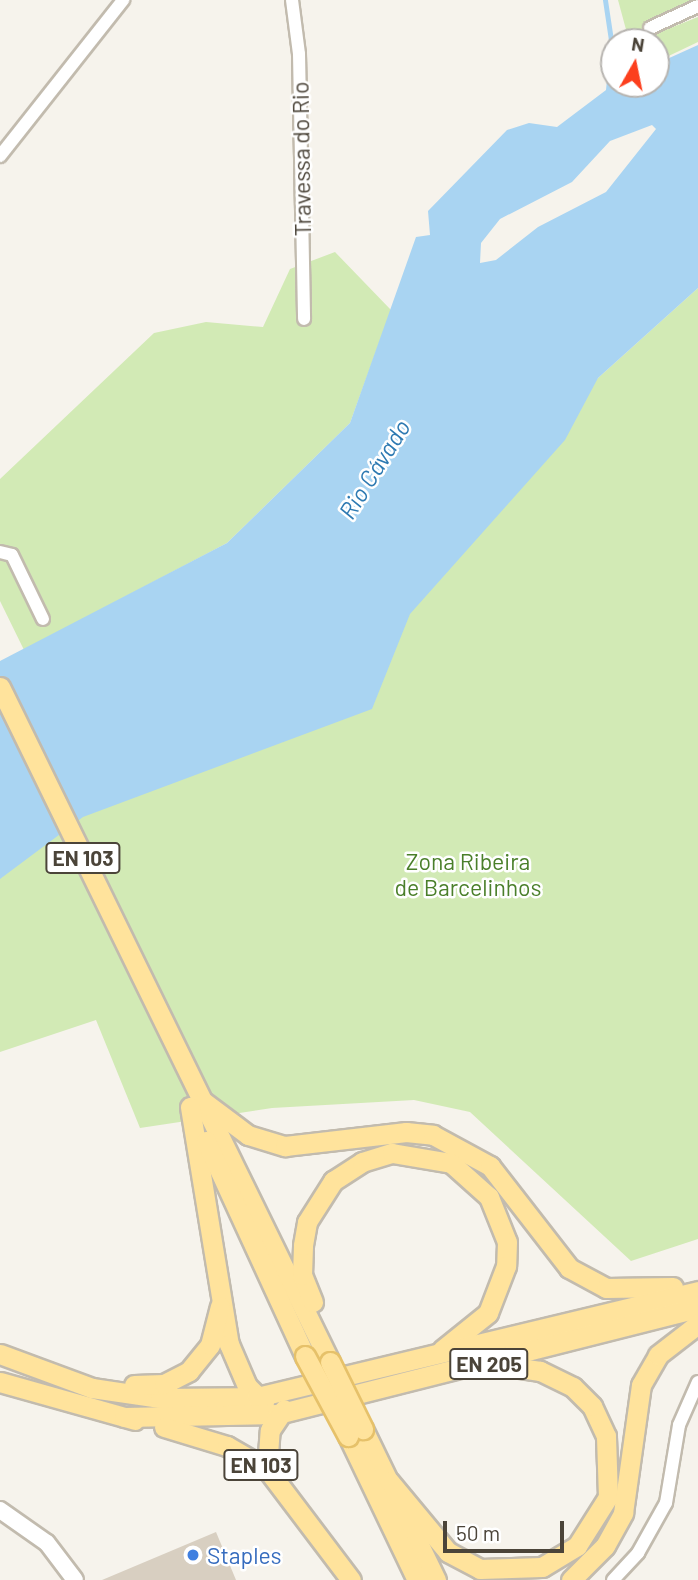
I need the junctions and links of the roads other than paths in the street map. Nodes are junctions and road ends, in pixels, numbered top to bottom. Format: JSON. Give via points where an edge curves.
{"nodes":[{"id":1,"x":123,"y":0,"type":"edge"},
{"id":2,"x":292,"y":0,"type":"edge"},
{"id":3,"x":698,"y":6,"type":"edge"},
{"id":4,"x":650,"y":28,"type":"dead end"},
{"id":5,"x":0,"y":156,"type":"edge"},
{"id":6,"x":304,"y":319,"type":"dead end"},
{"id":7,"x":0,"y":552,"type":"edge"},
{"id":8,"x":43,"y":619,"type":"dead end"},
{"id":9,"x":0,"y":687,"type":"edge"},
{"id":10,"x":0,"y":717,"type":"edge"},
{"id":11,"x":160,"y":1031,"type":"junction"},
{"id":12,"x":194,"y":1102,"type":"junction"},
{"id":13,"x":698,"y":1285,"type":"edge"},
{"id":14,"x":698,"y":1291,"type":"edge"},
{"id":15,"x":221,"y":1302,"type":"junction"},
{"id":16,"x":698,"y":1308,"type":"edge"},
{"id":17,"x":698,"y":1324,"type":"edge"},
{"id":18,"x":0,"y":1354,"type":"edge"},
{"id":19,"x":430,"y":1358,"type":"junction"},
{"id":20,"x":330,"y":1362,"type":"junction"},
{"id":21,"x":491,"y":1364,"type":"junction"},
{"id":22,"x":0,"y":1382,"type":"edge"},
{"id":23,"x":698,"y":1382,"type":"edge"},
{"id":24,"x":92,"y":1388,"type":"junction"},
{"id":25,"x":300,"y":1391,"type":"junction"},
{"id":26,"x":257,"y":1397,"type":"junction"},
{"id":27,"x":686,"y":1405,"type":"junction"},
{"id":28,"x":278,"y":1414,"type":"junction"},
{"id":29,"x":698,"y":1414,"type":"edge"},
{"id":30,"x":124,"y":1417,"type":"junction"},
{"id":31,"x":355,"y":1432,"type":"junction"},
{"id":32,"x":267,"y":1469,"type":"junction"},
{"id":33,"x":389,"y":1481,"type":"junction"},
{"id":34,"x":0,"y":1510,"type":"edge"},
{"id":35,"x":75,"y":1580,"type":"edge"},
{"id":36,"x":351,"y":1580,"type":"edge"},
{"id":37,"x":417,"y":1580,"type":"edge"},
{"id":38,"x":436,"y":1580,"type":"edge"},
{"id":39,"x":570,"y":1580,"type":"edge"},
{"id":40,"x":613,"y":1580,"type":"edge"}],
"edges":[{"from":1,"to":5,"type":"street"},
{"from":2,"to":6,"type":"street","name":"Travessa do Rio","via":[[299,54]]},
{"from":3,"to":4,"type":"street"},
{"from":7,"to":8,"type":"street","via":[[12,555]]},
{"from":9,"to":11,"type":"main road","number":"EN 103"},
{"from":10,"to":11,"type":"main road","number":"EN 103"},
{"from":11,"to":12,"type":"main road","number":"EN 103"},
{"from":12,"to":13,"type":"main road","via":[[248,1135],[285,1146],[406,1132],[433,1135],[491,1166],[569,1269],[606,1288]]},
{"from":12,"to":15,"type":"main road"},
{"from":12,"to":20,"type":"main road","number":"EN 103"},
{"from":12,"to":31,"type":"main road","number":"EN 103","bridge":true,"via":[[305,1356]]},
{"from":14,"to":19,"type":"main road","number":"EN 205"},
{"from":15,"to":24,"type":"main road","via":[[210,1345],[189,1371],[164,1384]]},
{"from":15,"to":26,"type":"main road","via":[[236,1366]]},
{"from":16,"to":21,"type":"main road","number":"EN 205"},
{"from":17,"to":39,"type":"main road","via":[[658,1355],[641,1385],[623,1513],[604,1546]]},
{"from":18,"to":24,"type":"main road","number":"EN 205"},
{"from":19,"to":20,"type":"main road","via":[[488,1312],[501,1288],[507,1242],[474,1180],[451,1163],[392,1153],[333,1181],[307,1222],[302,1275]]},
{"from":19,"to":25,"type":"main road","number":"EN 205"},
{"from":20,"to":31,"type":"main road","number":"EN 103","bridge":true},
{"from":21,"to":28,"type":"main road","number":"EN 205"},
{"from":21,"to":33,"type":"main road","number":"EN 103","via":[[540,1371],[573,1387],[592,1406],[611,1466],[608,1497],[577,1546],[542,1567],[480,1569],[448,1552]]},
{"from":22,"to":30,"type":"main road","number":"EN 205"},
{"from":23,"to":27,"type":"street"},
{"from":24,"to":26,"type":"main road","number":"EN 205","via":[[160,1398]]},
{"from":25,"to":26,"type":"main road","number":"EN 205"},
{"from":25,"to":28,"type":"main road","number":"EN 103"},
{"from":26,"to":28,"type":"main road"},
{"from":27,"to":29,"type":"street"},
{"from":27,"to":40,"type":"street","via":[[666,1503],[639,1553]]},
{"from":28,"to":30,"type":"main road","number":"EN 205"},
{"from":28,"to":32,"type":"main road","via":[[265,1453]]},
{"from":30,"to":32,"type":"main road","number":"EN 103","via":[[227,1446]]},
{"from":31,"to":33,"type":"main road","number":"EN 103"},
{"from":31,"to":37,"type":"main road","number":"EN 103"},
{"from":32,"to":36,"type":"main road","number":"EN 103"},
{"from":33,"to":38,"type":"main road","number":"EN 103"},
{"from":34,"to":35,"type":"street","via":[[47,1543]]}]}
